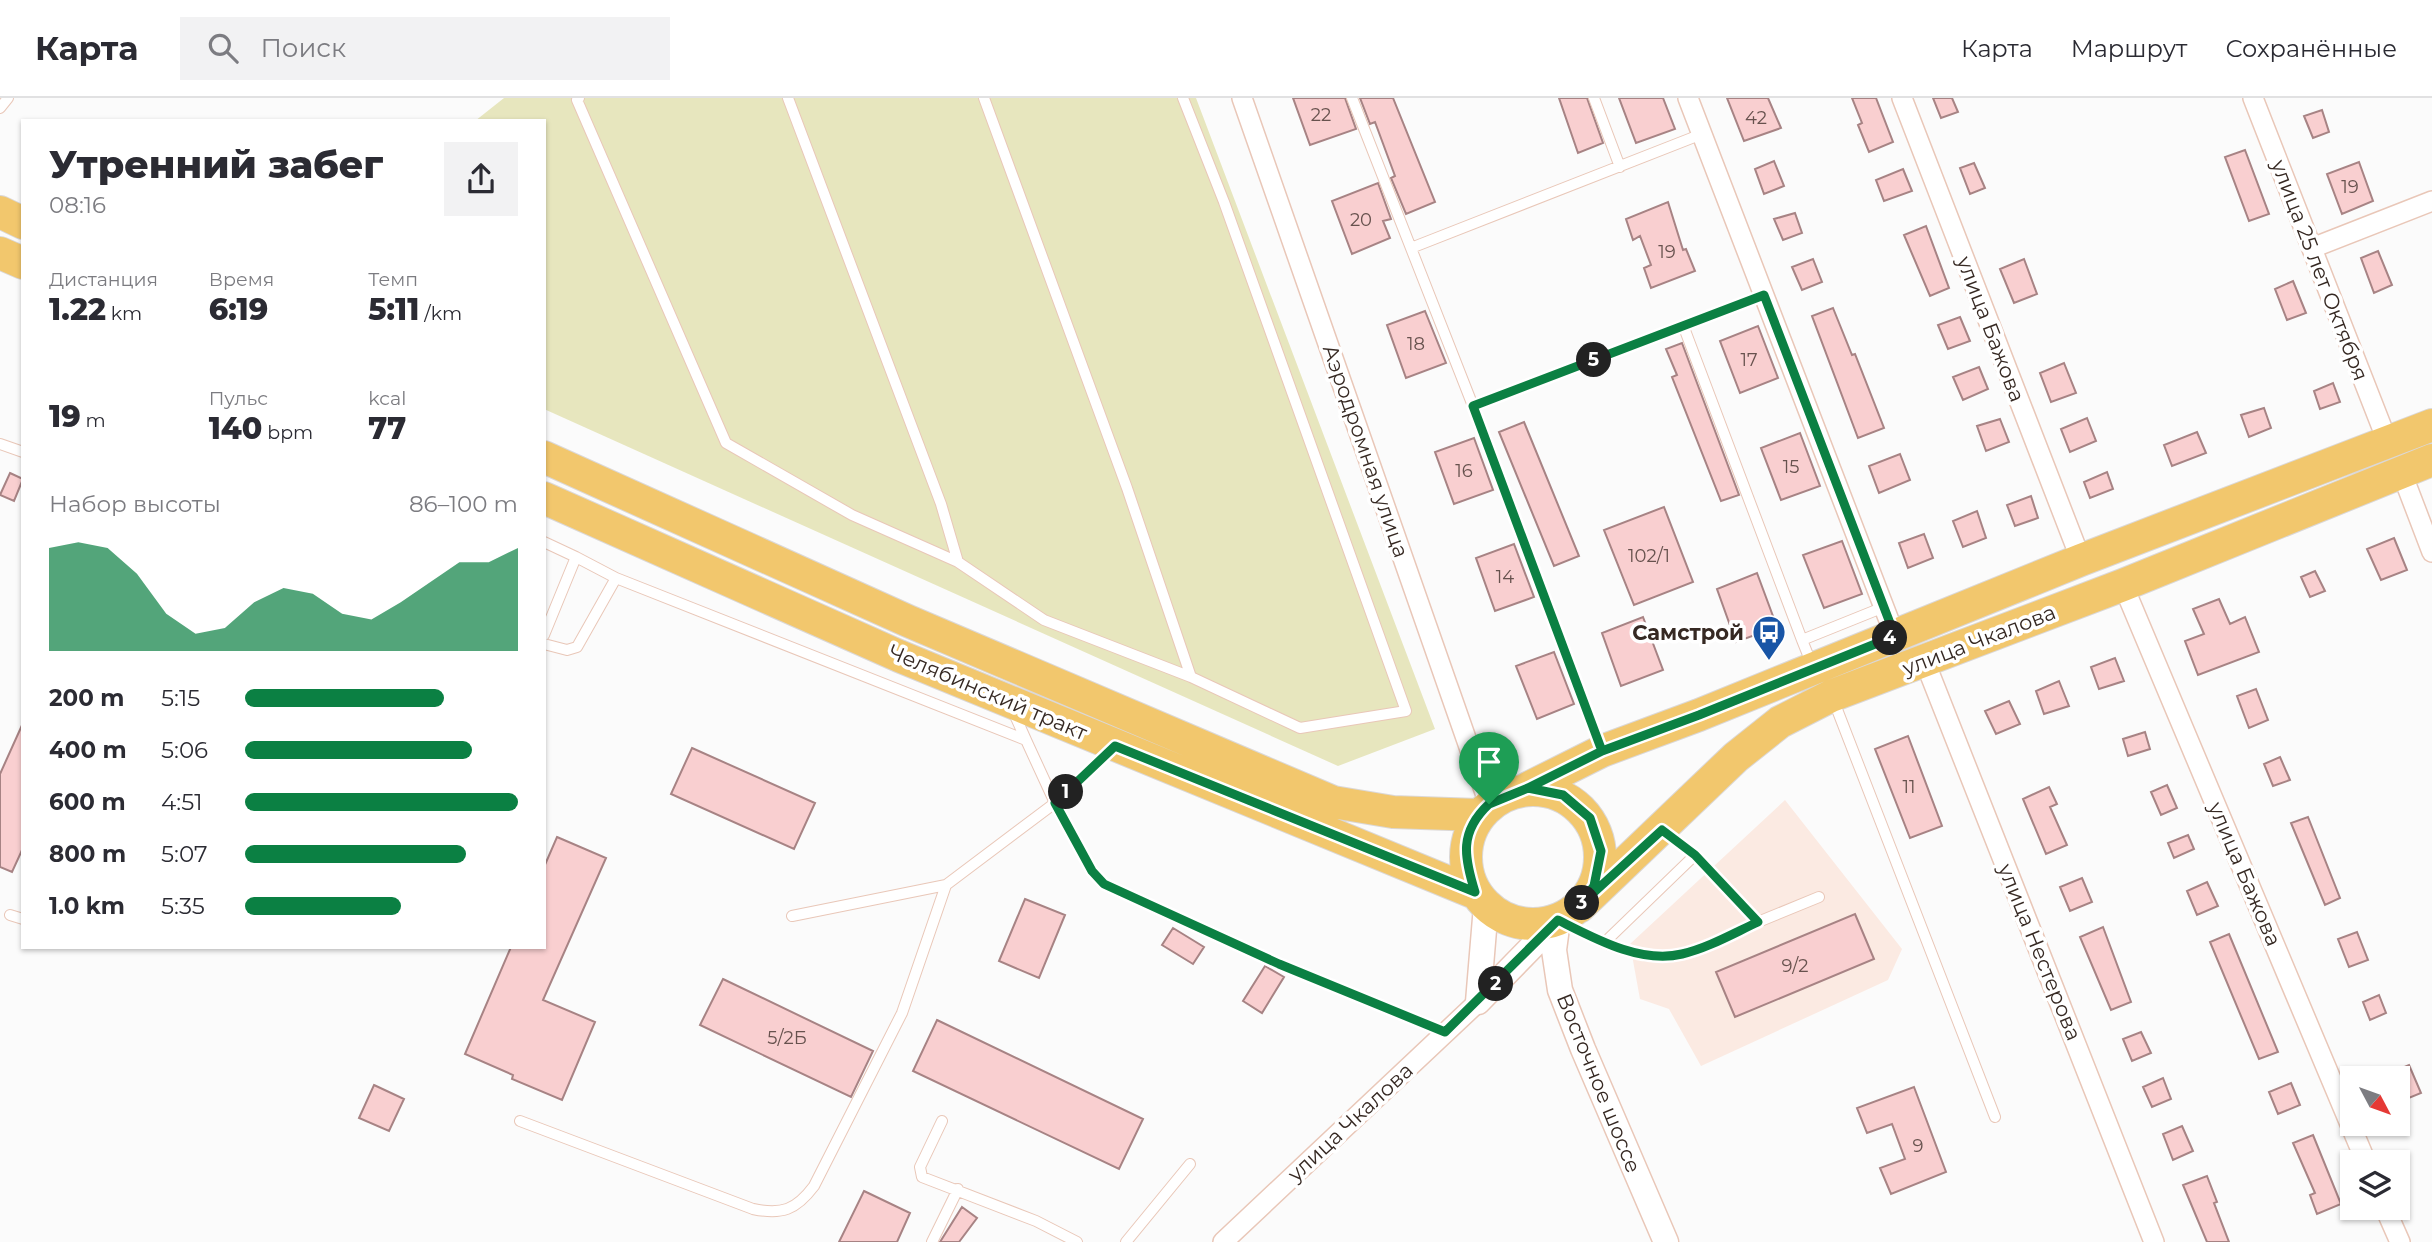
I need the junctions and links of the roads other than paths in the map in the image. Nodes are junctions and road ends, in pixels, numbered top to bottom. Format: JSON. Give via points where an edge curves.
{"nodes":[{"id":1,"x":8,"y":98,"type":"edge"},
{"id":2,"x":579,"y":98,"type":"edge"},
{"id":3,"x":788,"y":98,"type":"edge"},
{"id":4,"x":984,"y":98,"type":"edge"},
{"id":5,"x":1183,"y":98,"type":"edge"},
{"id":6,"x":1242,"y":98,"type":"edge"},
{"id":7,"x":1352,"y":98,"type":"edge"},
{"id":8,"x":1594,"y":98,"type":"edge"},
{"id":9,"x":1688,"y":98,"type":"edge"},
{"id":10,"x":1902,"y":98,"type":"edge"},
{"id":11,"x":2253,"y":98,"type":"edge"},
{"id":12,"x":0,"y":108,"type":"edge"},
{"id":13,"x":1702,"y":134,"type":"junction"},
{"id":14,"x":1620,"y":167,"type":"junction"},
{"id":15,"x":2432,"y":201,"type":"edge"},
{"id":16,"x":0,"y":212,"type":"edge"},
{"id":17,"x":21,"y":222,"type":"edge"},
{"id":18,"x":1411,"y":248,"type":"junction"},
{"id":19,"x":2312,"y":248,"type":"junction"},
{"id":20,"x":0,"y":253,"type":"edge"},
{"id":21,"x":21,"y":262,"type":"edge"},
{"id":22,"x":1764,"y":295,"type":"junction"},
{"id":23,"x":1683,"y":326,"type":"junction"},
{"id":24,"x":1473,"y":406,"type":"junction"},
{"id":25,"x":2432,"y":425,"type":"edge"},
{"id":26,"x":2388,"y":443,"type":"junction"},
{"id":27,"x":0,"y":444,"type":"edge"},
{"id":28,"x":21,"y":451,"type":"edge"},
{"id":29,"x":546,"y":458,"type":"edge"},
{"id":30,"x":2432,"y":460,"type":"edge"},
{"id":31,"x":2401,"y":471,"type":"junction"},
{"id":32,"x":546,"y":499,"type":"edge"},
{"id":33,"x":546,"y":543,"type":"edge"},
{"id":34,"x":2432,"y":552,"type":"edge"},
{"id":35,"x":576,"y":557,"type":"junction"},
{"id":36,"x":2081,"y":560,"type":"junction"},
{"id":37,"x":958,"y":562,"type":"junction"},
{"id":38,"x":616,"y":578,"type":"junction"},
{"id":39,"x":2123,"y":585,"type":"junction"},
{"id":40,"x":1884,"y":607,"type":"junction"},
{"id":41,"x":546,"y":630,"type":"edge"},
{"id":42,"x":1895,"y":636,"type":"junction"},
{"id":43,"x":1802,"y":639,"type":"junction"},
{"id":44,"x":546,"y":645,"type":"edge"},
{"id":45,"x":1925,"y":662,"type":"junction"},
{"id":46,"x":1814,"y":669,"type":"junction"},
{"id":47,"x":1191,"y":677,"type":"junction"},
{"id":48,"x":1831,"y":696,"type":"junction"},
{"id":49,"x":1009,"y":701,"type":"junction"},
{"id":50,"x":1026,"y":740,"type":"junction"},
{"id":51,"x":1115,"y":746,"type":"junction"},
{"id":52,"x":1602,"y":751,"type":"junction"},
{"id":53,"x":1528,"y":788,"type":"junction"},
{"id":54,"x":1055,"y":803,"type":"junction"},
{"id":55,"x":1484,"y":810,"type":"junction"},
{"id":56,"x":1662,"y":830,"type":"junction"},
{"id":57,"x":1695,"y":855,"type":"junction"},
{"id":58,"x":946,"y":886,"type":"junction"},
{"id":59,"x":1819,"y":897,"type":"dead end"},
{"id":60,"x":1481,"y":900,"type":"junction"},
{"id":61,"x":1568,"y":913,"type":"junction"},
{"id":62,"x":10,"y":915,"type":"dead end"},
{"id":63,"x":792,"y":916,"type":"dead end"},
{"id":64,"x":21,"y":918,"type":"edge"},
{"id":65,"x":1758,"y":922,"type":"junction"},
{"id":66,"x":1604,"y":943,"type":"junction"},
{"id":67,"x":1478,"y":1002,"type":"junction"},
{"id":68,"x":1445,"y":1032,"type":"junction"},
{"id":69,"x":1995,"y":1117,"type":"dead end"},
{"id":70,"x":520,"y":1121,"type":"dead end"},
{"id":71,"x":942,"y":1121,"type":"dead end"},
{"id":72,"x":2361,"y":1150,"type":"edge"},
{"id":73,"x":1190,"y":1164,"type":"dead end"},
{"id":74,"x":958,"y":1189,"type":"junction"},
{"id":75,"x":2390,"y":1220,"type":"edge"},
{"id":76,"x":932,"y":1242,"type":"edge"},
{"id":77,"x":1077,"y":1242,"type":"edge"},
{"id":78,"x":1126,"y":1242,"type":"edge"},
{"id":79,"x":1223,"y":1242,"type":"edge"},
{"id":80,"x":1666,"y":1242,"type":"edge"},
{"id":81,"x":2154,"y":1242,"type":"edge"},
{"id":82,"x":2400,"y":1242,"type":"edge"}],
"edges":[{"from":1,"to":12,"type":"lane"},
{"from":2,"to":37,"type":"lane","via":[[726,443],[852,515]]},
{"from":3,"to":37,"type":"lane","via":[[941,504]]},
{"from":4,"to":47,"type":"lane"},
{"from":5,"to":47,"type":"lane","via":[[1406,711],[1300,729]]},
{"from":6,"to":55,"type":"street","name":"Аэродромная улица"},
{"from":7,"to":18,"type":"lane"},
{"from":8,"to":14,"type":"lane"},
{"from":9,"to":13,"type":"street"},
{"from":10,"to":36,"type":"street","name":"улица Бажова"},
{"from":11,"to":19,"type":"street","name":"улица 25 лет Октября"},
{"from":13,"to":14,"type":"lane"},
{"from":13,"to":22,"type":"street"},
{"from":14,"to":18,"type":"lane"},
{"from":15,"to":19,"type":"street"},
{"from":16,"to":17,"type":"main road"},
{"from":18,"to":24,"type":"lane"},
{"from":19,"to":26,"type":"street","name":"улица 25 лет Октября"},
{"from":20,"to":21,"type":"main road"},
{"from":22,"to":23,"type":"lane"},
{"from":22,"to":40,"type":"street"},
{"from":23,"to":24,"type":"lane"},
{"from":23,"to":43,"type":"lane"},
{"from":24,"to":52,"type":"lane"},
{"from":25,"to":26,"type":"main road","name":"улица Чкалова"},
{"from":26,"to":36,"type":"main road","name":"улица Чкалова"},
{"from":27,"to":28,"type":"lane"},
{"from":29,"to":55,"type":"main road","name":"Челябинский тракт","via":[[908,621],[1333,802],[1393,812]]},
{"from":30,"to":31,"type":"main road","name":"улица Чкалова"},
{"from":31,"to":34,"type":"street"},
{"from":31,"to":39,"type":"main road","name":"улица Чкалова"},
{"from":32,"to":49,"type":"main road","name":"Челябинский тракт"},
{"from":33,"to":35,"type":"lane"},
{"from":35,"to":38,"type":"lane"},
{"from":35,"to":41,"type":"lane"},
{"from":36,"to":42,"type":"main road","name":"улица Чкалова"},
{"from":37,"to":47,"type":"lane","via":[[1044,620]]},
{"from":38,"to":44,"type":"lane","via":[[577,647],[567,650]]},
{"from":38,"to":50,"type":"lane"},
{"from":39,"to":45,"type":"main road","name":"улица Чкалова"},
{"from":39,"to":72,"type":"street","name":"улица Бажова"},
{"from":40,"to":42,"type":"street"},
{"from":40,"to":43,"type":"lane"},
{"from":42,"to":46,"type":"main road","name":"улица Чкалова"},
{"from":43,"to":46,"type":"lane"},
{"from":45,"to":48,"type":"main road","name":"улица Чкалова"},
{"from":45,"to":81,"type":"street","name":"улица Нестерова"},
{"from":46,"to":52,"type":"main road","name":"улица Чкалова"},
{"from":48,"to":56,"type":"main road","name":"улица Чкалова","via":[[1780,722],[1747,748]]},
{"from":48,"to":69,"type":"lane"},
{"from":49,"to":50,"type":"lane"},
{"from":49,"to":51,"type":"main road","name":"Челябинский тракт"},
{"from":50,"to":54,"type":"lane"},
{"from":51,"to":54,"type":"lane"},
{"from":51,"to":60,"type":"main road","name":"Челябинский тракт"},
{"from":52,"to":53,"type":"main road","name":"улица Чкалова"},
{"from":53,"to":55,"type":"main road"},
{"from":53,"to":61,"type":"main road","via":[[1563,795],[1590,818],[1601,851],[1594,886]]},
{"from":54,"to":58,"type":"lane"},
{"from":54,"to":68,"type":"lane","via":[[1092,871],[1104,884],[1279,964]]},
{"from":55,"to":60,"type":"main road","via":[[1468,835],[1465,858]]},
{"from":56,"to":57,"type":"lane"},
{"from":56,"to":61,"type":"main road","name":"улица Чкалова"},
{"from":57,"to":65,"type":"lane"},
{"from":57,"to":66,"type":"lane"},
{"from":58,"to":63,"type":"lane"},
{"from":58,"to":70,"type":"lane","via":[[902,1013],[814,1186],[803,1201],[788,1210],[770,1213],[753,1209]]},
{"from":59,"to":65,"type":"lane"},
{"from":60,"to":61,"type":"main road","via":[[1508,920],[1532,925]]},
{"from":60,"to":67,"type":"street"},
{"from":61,"to":66,"type":"lane"},
{"from":61,"to":67,"type":"street"},
{"from":61,"to":80,"type":"street","name":"Восточное шоссе","via":[[1554,950],[1560,989]]},
{"from":62,"to":64,"type":"lane"},
{"from":65,"to":66,"type":"lane","via":[[1667,957]]},
{"from":67,"to":68,"type":"street","name":"улица Чкалова"},
{"from":68,"to":79,"type":"street","name":"улица Чкалова"},
{"from":71,"to":74,"type":"lane","via":[[920,1174]]},
{"from":73,"to":78,"type":"lane"},
{"from":74,"to":76,"type":"lane"},
{"from":74,"to":77,"type":"lane"},
{"from":75,"to":82,"type":"street"}]}
